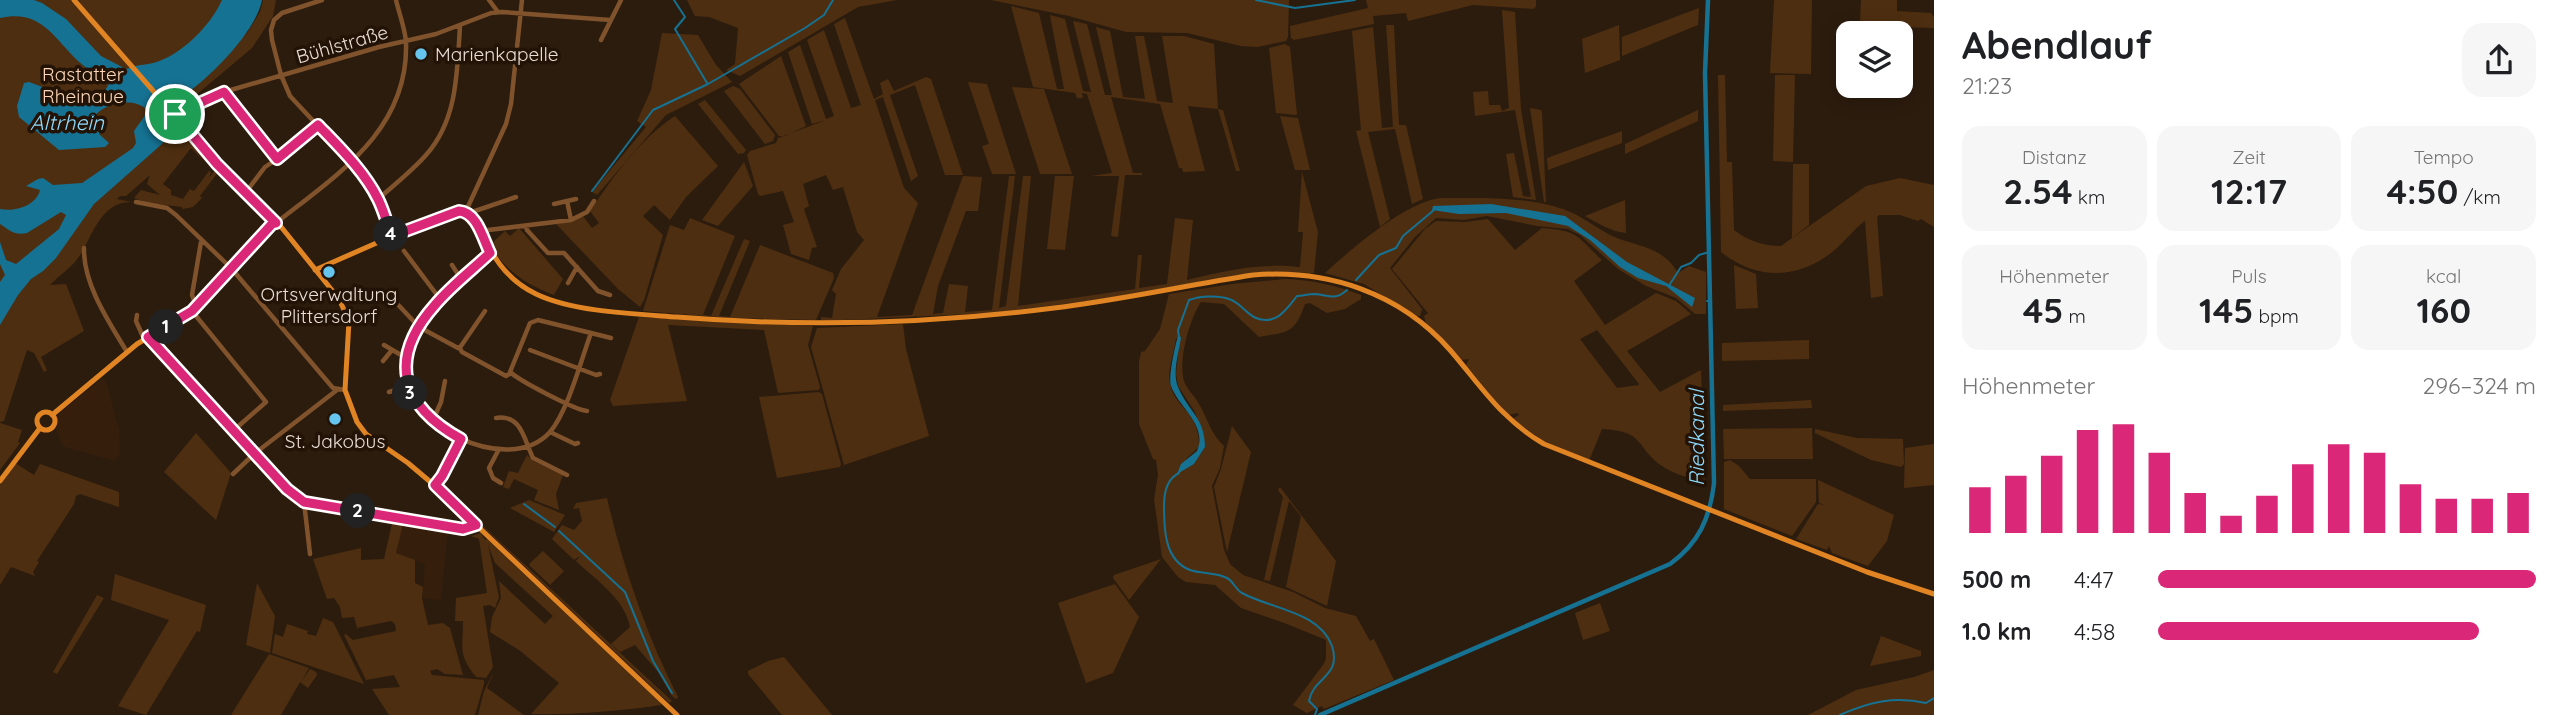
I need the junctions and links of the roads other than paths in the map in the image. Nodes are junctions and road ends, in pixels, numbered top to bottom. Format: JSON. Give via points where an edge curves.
{"nodes":[{"id":1,"x":74,"y":0,"type":"edge"},
{"id":2,"x":322,"y":0,"type":"edge"},
{"id":3,"x":396,"y":0,"type":"edge"},
{"id":4,"x":489,"y":0,"type":"edge"},
{"id":5,"x":522,"y":0,"type":"edge"},
{"id":6,"x":621,"y":0,"type":"edge"},
{"id":7,"x":498,"y":12,"type":"junction"},
{"id":8,"x":519,"y":14,"type":"junction"},
{"id":9,"x":610,"y":20,"type":"junction"},
{"id":10,"x":460,"y":26,"type":"junction"},
{"id":11,"x":601,"y":40,"type":"dead end"},
{"id":12,"x":406,"y":41,"type":"junction"},
{"id":13,"x":281,"y":75,"type":"junction"},
{"id":14,"x":224,"y":92,"type":"junction"},
{"id":15,"x":175,"y":114,"type":"junction"},
{"id":16,"x":318,"y":125,"type":"junction"},
{"id":17,"x":277,"y":159,"type":"junction"},
{"id":18,"x":352,"y":161,"type":"junction"},
{"id":19,"x":246,"y":192,"type":"junction"},
{"id":20,"x":516,"y":197,"type":"dead end"},
{"id":21,"x":378,"y":199,"type":"junction"},
{"id":22,"x":576,"y":199,"type":"dead end"},
{"id":23,"x":567,"y":201,"type":"junction"},
{"id":24,"x":594,"y":201,"type":"dead end"},
{"id":25,"x":136,"y":202,"type":"dead end"},
{"id":26,"x":554,"y":204,"type":"dead end"},
{"id":27,"x":467,"y":212,"type":"junction"},
{"id":28,"x":571,"y":220,"type":"junction"},
{"id":29,"x":276,"y":223,"type":"junction"},
{"id":30,"x":526,"y":226,"type":"junction"},
{"id":31,"x":480,"y":231,"type":"junction"},
{"id":32,"x":392,"y":236,"type":"junction"},
{"id":33,"x":201,"y":241,"type":"junction"},
{"id":34,"x":83,"y":247,"type":"dead end"},
{"id":35,"x":404,"y":251,"type":"dead end"},
{"id":36,"x":490,"y":253,"type":"junction"},
{"id":37,"x":452,"y":265,"type":"dead end"},
{"id":38,"x":576,"y":267,"type":"junction"},
{"id":39,"x":231,"y":268,"type":"junction"},
{"id":40,"x":315,"y":270,"type":"junction"},
{"id":41,"x":461,"y":279,"type":"junction"},
{"id":42,"x":568,"y":283,"type":"dead end"},
{"id":43,"x":389,"y":295,"type":"dead end"},
{"id":44,"x":610,"y":295,"type":"dead end"},
{"id":45,"x":440,"y":299,"type":"junction"},
{"id":46,"x":194,"y":309,"type":"junction"},
{"id":47,"x":485,"y":311,"type":"dead end"},
{"id":48,"x":137,"y":315,"type":"dead end"},
{"id":49,"x":419,"y":327,"type":"junction"},
{"id":50,"x":591,"y":333,"type":"junction"},
{"id":51,"x":146,"y":338,"type":"junction"},
{"id":52,"x":611,"y":338,"type":"dead end"},
{"id":53,"x":384,"y":345,"type":"dead end"},
{"id":54,"x":459,"y":347,"type":"junction"},
{"id":55,"x":530,"y":350,"type":"dead end"},
{"id":56,"x":391,"y":351,"type":"junction"},
{"id":57,"x":127,"y":352,"type":"junction"},
{"id":58,"x":406,"y":358,"type":"junction"},
{"id":59,"x":383,"y":361,"type":"dead end"},
{"id":60,"x":578,"y":369,"type":"junction"},
{"id":61,"x":511,"y":373,"type":"junction"},
{"id":62,"x":600,"y":374,"type":"dead end"},
{"id":63,"x":445,"y":381,"type":"dead end"},
{"id":64,"x":407,"y":386,"type":"junction"},
{"id":65,"x":337,"y":390,"type":"junction"},
{"id":66,"x":345,"y":390,"type":"junction"},
{"id":67,"x":389,"y":392,"type":"dead end"},
{"id":68,"x":565,"y":402,"type":"junction"},
{"id":69,"x":587,"y":411,"type":"dead end"},
{"id":70,"x":54,"y":413,"type":"junction"},
{"id":71,"x":496,"y":418,"type":"dead end"},
{"id":72,"x":433,"y":420,"type":"junction"},
{"id":73,"x":40,"y":428,"type":"junction"},
{"id":74,"x":234,"y":430,"type":"junction"},
{"id":75,"x":550,"y":432,"type":"junction"},
{"id":76,"x":461,"y":439,"type":"junction"},
{"id":77,"x":578,"y":443,"type":"dead end"},
{"id":78,"x":528,"y":446,"type":"junction"},
{"id":79,"x":499,"y":449,"type":"junction"},
{"id":80,"x":254,"y":454,"type":"junction"},
{"id":81,"x":233,"y":474,"type":"dead end"},
{"id":82,"x":567,"y":475,"type":"dead end"},
{"id":83,"x":0,"y":481,"type":"edge"},
{"id":84,"x":501,"y":483,"type":"dead end"},
{"id":85,"x":435,"y":485,"type":"junction"},
{"id":86,"x":304,"y":502,"type":"junction"},
{"id":87,"x":476,"y":525,"type":"junction"},
{"id":88,"x":310,"y":554,"type":"dead end"},
{"id":89,"x":1934,"y":594,"type":"edge"},
{"id":90,"x":677,"y":715,"type":"edge"}],
"edges":[{"from":1,"to":15,"type":"main road"},
{"from":2,"to":13,"type":"street","via":[[274,20],[272,40]]},
{"from":3,"to":12,"type":"street"},
{"from":4,"to":7,"type":"street"},
{"from":5,"to":8,"type":"street"},
{"from":6,"to":9,"type":"street"},
{"from":7,"to":8,"type":"street","name":"Bühlstraße"},
{"from":7,"to":10,"type":"street","name":"Bühlstraße"},
{"from":8,"to":9,"type":"street","name":"Bühlstraße"},
{"from":8,"to":27,"type":"street","via":[[506,124]]},
{"from":9,"to":11,"type":"street"},
{"from":10,"to":12,"type":"street","name":"Bühlstraße"},
{"from":10,"to":21,"type":"street","via":[[456,89],[443,130],[425,156]]},
{"from":12,"to":13,"type":"street","name":"Bühlstraße"},
{"from":12,"to":18,"type":"street","via":[[393,109],[381,130]]},
{"from":13,"to":14,"type":"street","name":"Bühlstraße"},
{"from":13,"to":16,"type":"street","via":[[290,96]]},
{"from":14,"to":15,"type":"street","name":"Bühlstraße"},
{"from":14,"to":17,"type":"street"},
{"from":15,"to":19,"type":"main road"},
{"from":16,"to":17,"type":"street"},
{"from":16,"to":18,"type":"street"},
{"from":17,"to":19,"type":"street"},
{"from":18,"to":21,"type":"street"},
{"from":18,"to":29,"type":"street"},
{"from":19,"to":29,"type":"main road"},
{"from":20,"to":27,"type":"street"},
{"from":21,"to":32,"type":"street"},
{"from":22,"to":23,"type":"street"},
{"from":23,"to":26,"type":"street"},
{"from":23,"to":28,"type":"street"},
{"from":24,"to":28,"type":"street","via":[[587,212]]},
{"from":25,"to":33,"type":"street","via":[[170,210]]},
{"from":27,"to":31,"type":"main road"},
{"from":27,"to":32,"type":"main road","via":[[453,212]]},
{"from":28,"to":30,"type":"street"},
{"from":29,"to":39,"type":"main road"},
{"from":29,"to":40,"type":"main road"},
{"from":30,"to":31,"type":"street"},
{"from":30,"to":38,"type":"street","via":[[548,253],[564,253]]},
{"from":31,"to":36,"type":"main road"},
{"from":32,"to":40,"type":"main road"},
{"from":33,"to":39,"type":"street"},
{"from":33,"to":46,"type":"street"},
{"from":34,"to":57,"type":"street","via":[[103,311]]},
{"from":35,"to":45,"type":"street"},
{"from":36,"to":41,"type":"street"},
{"from":36,"to":89,"type":"main road","via":[[531,291],[567,304],[647,315],[804,323],[1056,308],[1276,273],[1326,278],[1367,290],[1419,321],[1503,414],[1544,444]]},
{"from":37,"to":41,"type":"street"},
{"from":38,"to":42,"type":"street"},
{"from":38,"to":44,"type":"street","via":[[598,291]]},
{"from":39,"to":46,"type":"main road"},
{"from":39,"to":65,"type":"street"},
{"from":40,"to":66,"type":"main road","via":[[339,299],[349,321]]},
{"from":41,"to":45,"type":"street"},
{"from":43,"to":49,"type":"street"},
{"from":45,"to":49,"type":"street"},
{"from":46,"to":51,"type":"main road"},
{"from":46,"to":74,"type":"street","via":[[266,402]]},
{"from":47,"to":54,"type":"street"},
{"from":48,"to":51,"type":"street"},
{"from":49,"to":54,"type":"street"},
{"from":49,"to":58,"type":"street"},
{"from":50,"to":52,"type":"street"},
{"from":50,"to":60,"type":"street"},
{"from":50,"to":61,"type":"street","via":[[532,321]]},
{"from":51,"to":57,"type":"main road"},
{"from":51,"to":74,"type":"street"},
{"from":53,"to":56,"type":"street"},
{"from":54,"to":61,"type":"street","via":[[506,376]]},
{"from":55,"to":60,"type":"street"},
{"from":56,"to":58,"type":"street"},
{"from":56,"to":59,"type":"street"},
{"from":57,"to":70,"type":"main road"},
{"from":58,"to":64,"type":"street"},
{"from":60,"to":62,"type":"street"},
{"from":60,"to":68,"type":"street"},
{"from":61,"to":68,"type":"street"},
{"from":63,"to":72,"type":"street"},
{"from":64,"to":67,"type":"street"},
{"from":64,"to":72,"type":"street"},
{"from":65,"to":66,"type":"street"},
{"from":65,"to":80,"type":"street"},
{"from":66,"to":85,"type":"main road","via":[[366,434]]},
{"from":68,"to":69,"type":"street"},
{"from":68,"to":75,"type":"street"},
{"from":70,"to":73,"type":"main road","via":[[51,428]]},
{"from":70,"to":73,"type":"main road","via":[[40,414]]},
{"from":71,"to":78,"type":"street","via":[[513,420]]},
{"from":72,"to":76,"type":"street"},
{"from":73,"to":83,"type":"main road"},
{"from":74,"to":80,"type":"street"},
{"from":75,"to":77,"type":"street"},
{"from":75,"to":78,"type":"street"},
{"from":76,"to":79,"type":"street"},
{"from":76,"to":85,"type":"street"},
{"from":78,"to":79,"type":"street"},
{"from":78,"to":82,"type":"street","via":[[533,458]]},
{"from":79,"to":84,"type":"street","via":[[489,468]]},
{"from":80,"to":81,"type":"street"},
{"from":80,"to":86,"type":"street"},
{"from":85,"to":87,"type":"main road"},
{"from":86,"to":87,"type":"street","via":[[463,529]]},
{"from":86,"to":88,"type":"street"},
{"from":87,"to":90,"type":"main road"}]}
